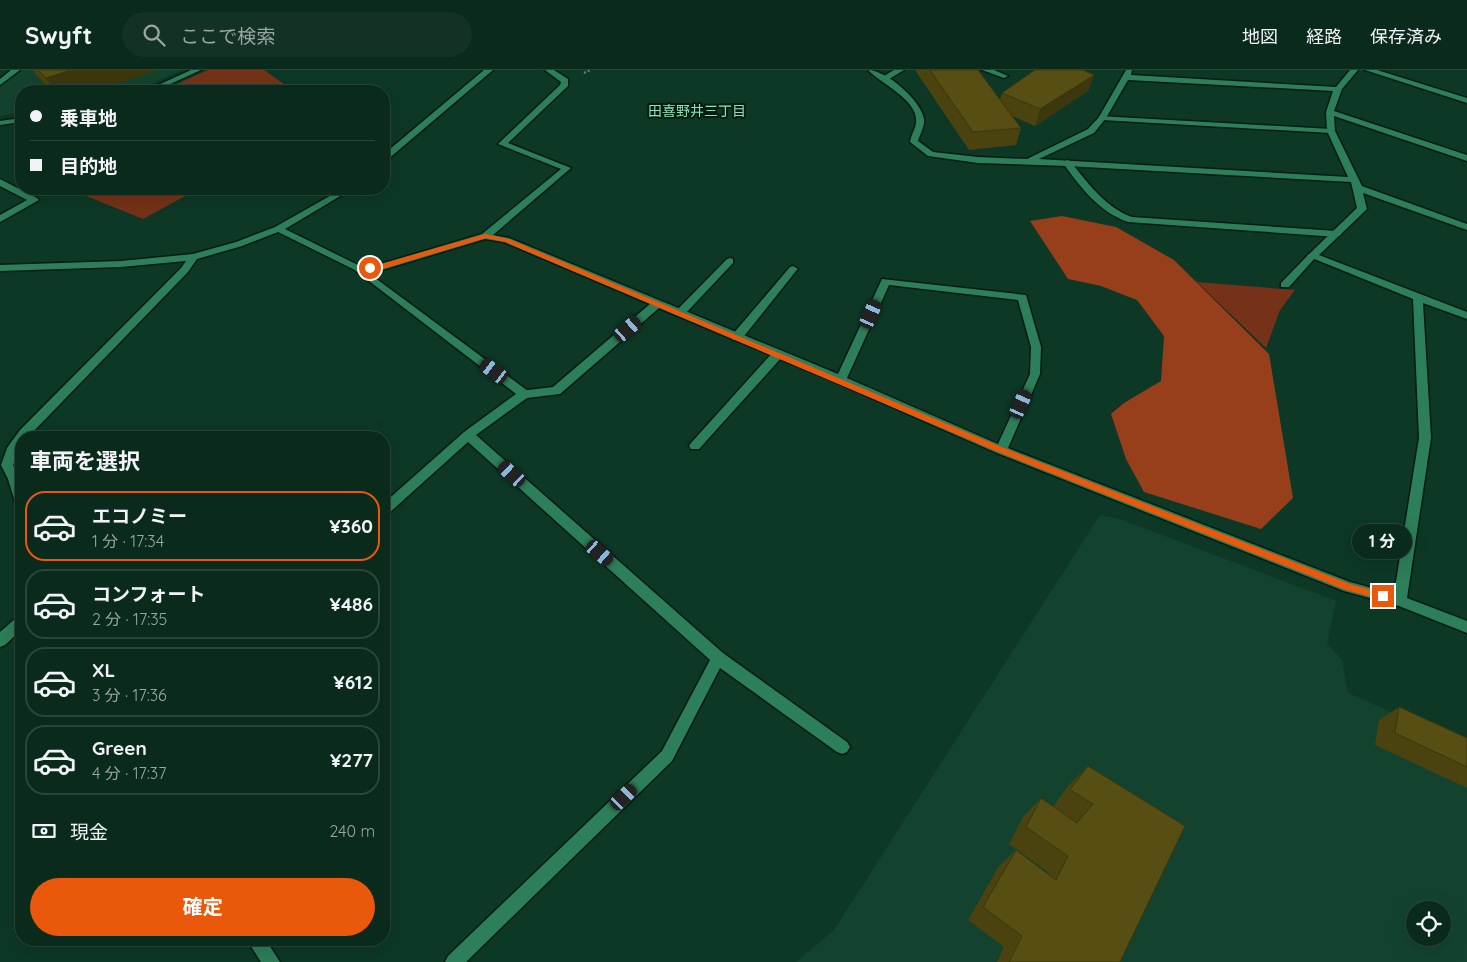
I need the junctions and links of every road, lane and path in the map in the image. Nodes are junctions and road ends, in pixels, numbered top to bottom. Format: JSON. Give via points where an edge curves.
{"nodes":[{"id":1,"x":16,"y":70,"type":"edge"},
{"id":2,"x":197,"y":70,"type":"edge"},
{"id":3,"x":489,"y":70,"type":"edge"},
{"id":4,"x":549,"y":70,"type":"edge"},
{"id":5,"x":872,"y":70,"type":"edge"},
{"id":6,"x":900,"y":70,"type":"edge"},
{"id":7,"x":986,"y":70,"type":"edge"},
{"id":8,"x":1354,"y":70,"type":"edge"},
{"id":9,"x":1369,"y":70,"type":"edge"},
{"id":10,"x":1128,"y":74,"type":"edge"},
{"id":11,"x":1004,"y":76,"type":"dead end"},
{"id":12,"x":883,"y":79,"type":"junction"},
{"id":13,"x":0,"y":83,"type":"edge"},
{"id":14,"x":163,"y":85,"type":"edge"},
{"id":15,"x":1338,"y":89,"type":"junction"},
{"id":16,"x":1467,"y":101,"type":"edge"},
{"id":17,"x":1330,"y":112,"type":"junction"},
{"id":18,"x":1102,"y":118,"type":"junction"},
{"id":19,"x":15,"y":121,"type":"edge"},
{"id":20,"x":0,"y":123,"type":"edge"},
{"id":21,"x":1331,"y":131,"type":"junction"},
{"id":22,"x":390,"y":153,"type":"edge"},
{"id":23,"x":1467,"y":158,"type":"edge"},
{"id":24,"x":1028,"y":162,"type":"junction"},
{"id":25,"x":1067,"y":163,"type":"junction"},
{"id":26,"x":0,"y":182,"type":"edge"},
{"id":27,"x":1356,"y":184,"type":"junction"},
{"id":28,"x":15,"y":191,"type":"edge"},
{"id":29,"x":23,"y":195,"type":"edge"},
{"id":30,"x":338,"y":195,"type":"edge"},
{"id":31,"x":0,"y":219,"type":"edge"},
{"id":32,"x":1467,"y":227,"type":"edge"},
{"id":33,"x":278,"y":229,"type":"junction"},
{"id":34,"x":1337,"y":234,"type":"junction"},
{"id":35,"x":485,"y":236,"type":"junction"},
{"id":36,"x":1312,"y":256,"type":"junction"},
{"id":37,"x":193,"y":257,"type":"junction"},
{"id":38,"x":730,"y":261,"type":"dead end"},
{"id":39,"x":0,"y":268,"type":"edge"},
{"id":40,"x":359,"y":269,"type":"junction"},
{"id":41,"x":793,"y":269,"type":"dead end"},
{"id":42,"x":1285,"y":285,"type":"dead end"},
{"id":43,"x":1418,"y":297,"type":"junction"},
{"id":44,"x":657,"y":304,"type":"junction"},
{"id":45,"x":680,"y":314,"type":"junction"},
{"id":46,"x":1467,"y":316,"type":"edge"},
{"id":47,"x":737,"y":337,"type":"junction"},
{"id":48,"x":778,"y":354,"type":"junction"},
{"id":49,"x":841,"y":380,"type":"junction"},
{"id":50,"x":524,"y":394,"type":"junction"},
{"id":51,"x":26,"y":431,"type":"edge"},
{"id":52,"x":468,"y":435,"type":"junction"},
{"id":53,"x":15,"y":445,"type":"edge"},
{"id":54,"x":695,"y":446,"type":"dead end"},
{"id":55,"x":13,"y":448,"type":"junction"},
{"id":56,"x":1001,"y":450,"type":"junction"},
{"id":57,"x":0,"y":457,"type":"edge"},
{"id":58,"x":15,"y":476,"type":"edge"},
{"id":59,"x":390,"y":505,"type":"edge"},
{"id":60,"x":1400,"y":601,"type":"junction"},
{"id":61,"x":15,"y":627,"type":"edge"},
{"id":62,"x":1467,"y":627,"type":"edge"},
{"id":63,"x":0,"y":641,"type":"edge"},
{"id":64,"x":718,"y":658,"type":"junction"},
{"id":65,"x":842,"y":747,"type":"dead end"},
{"id":66,"x":260,"y":946,"type":"edge"},
{"id":67,"x":271,"y":962,"type":"edge"},
{"id":68,"x":454,"y":962,"type":"edge"}],
"edges":[{"from":1,"to":13,"type":"street"},
{"from":2,"to":14,"type":"street"},
{"from":3,"to":22,"type":"street"},
{"from":4,"to":35,"type":"street","via":[[565,81],[564,86],[502,144],[566,168]]},
{"from":5,"to":12,"type":"street"},
{"from":6,"to":12,"type":"street"},
{"from":7,"to":11,"type":"street"},
{"from":8,"to":15,"type":"street"},
{"from":9,"to":16,"type":"street"},
{"from":10,"to":15,"type":"street"},
{"from":10,"to":18,"type":"street"},
{"from":12,"to":24,"type":"street","via":[[918,111],[921,123],[914,142],[921,148],[945,156]]},
{"from":15,"to":17,"type":"street"},
{"from":17,"to":21,"type":"street"},
{"from":17,"to":23,"type":"street"},
{"from":18,"to":21,"type":"street"},
{"from":18,"to":24,"type":"street","via":[[1090,131]]},
{"from":19,"to":20,"type":"street"},
{"from":21,"to":27,"type":"street"},
{"from":24,"to":25,"type":"street"},
{"from":25,"to":27,"type":"street"},
{"from":25,"to":34,"type":"street","via":[[1108,210],[1130,220]]},
{"from":26,"to":28,"type":"street"},
{"from":27,"to":32,"type":"street"},
{"from":27,"to":34,"type":"street","via":[[1362,209]]},
{"from":29,"to":31,"type":"street","via":[[34,200]]},
{"from":30,"to":33,"type":"street"},
{"from":33,"to":37,"type":"street"},
{"from":33,"to":40,"type":"street"},
{"from":34,"to":36,"type":"street"},
{"from":35,"to":40,"type":"street","via":[[382,267]]},
{"from":35,"to":44,"type":"street","via":[[506,240]]},
{"from":36,"to":42,"type":"street"},
{"from":36,"to":43,"type":"street"},
{"from":37,"to":39,"type":"street","via":[[121,264]]},
{"from":37,"to":51,"type":"street","via":[[185,270]]},
{"from":38,"to":45,"type":"street"},
{"from":40,"to":50,"type":"street"},
{"from":41,"to":47,"type":"street"},
{"from":43,"to":46,"type":"street"},
{"from":43,"to":60,"type":"street","via":[[1425,438]]},
{"from":44,"to":45,"type":"street"},
{"from":44,"to":50,"type":"street","via":[[556,391]]},
{"from":45,"to":47,"type":"street"},
{"from":47,"to":48,"type":"street"},
{"from":48,"to":49,"type":"street"},
{"from":48,"to":54,"type":"street"},
{"from":49,"to":56,"type":"street"},
{"from":49,"to":56,"type":"street","via":[[886,281],[1022,297],[1036,347],[1035,374]]},
{"from":50,"to":52,"type":"street"},
{"from":52,"to":59,"type":"street"},
{"from":52,"to":64,"type":"street"},
{"from":53,"to":55,"type":"street"},
{"from":55,"to":57,"type":"street"},
{"from":55,"to":58,"type":"street","via":[[7,465]]},
{"from":56,"to":60,"type":"street","via":[[1349,587]]},
{"from":60,"to":62,"type":"street"},
{"from":61,"to":63,"type":"street"},
{"from":64,"to":65,"type":"street"},
{"from":64,"to":68,"type":"street","via":[[667,756]]},
{"from":66,"to":67,"type":"street"}]}
